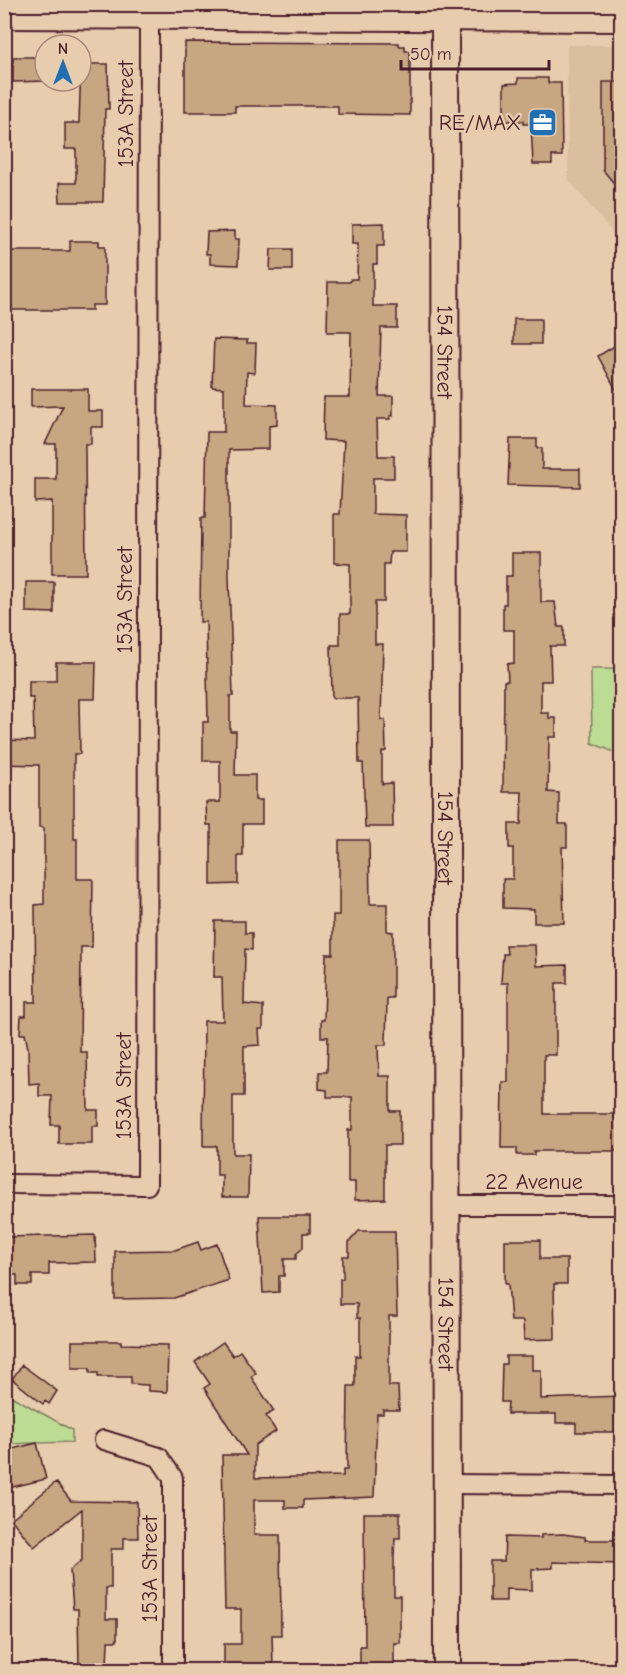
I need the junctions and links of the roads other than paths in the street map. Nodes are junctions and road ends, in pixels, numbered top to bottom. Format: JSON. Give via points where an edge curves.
{"nodes":[{"id":1,"x":445,"y":11,"type":"edge"},
{"id":2,"x":4,"y":15,"type":"edge"},
{"id":3,"x":149,"y":16,"type":"junction"},
{"id":4,"x":621,"y":18,"type":"edge"},
{"id":5,"x":4,"y":1184,"type":"edge"},
{"id":6,"x":447,"y":1205,"type":"junction"},
{"id":7,"x":621,"y":1205,"type":"edge"},
{"id":8,"x":104,"y":1440,"type":"dead end"},
{"id":9,"x":447,"y":1484,"type":"junction"},
{"id":10,"x":621,"y":1485,"type":"edge"},
{"id":11,"x":173,"y":1671,"type":"edge"},
{"id":12,"x":447,"y":1671,"type":"edge"}],
"edges":[{"from":1,"to":3,"type":"street"},
{"from":1,"to":4,"type":"street"},
{"from":1,"to":6,"type":"street","name":"154 Street"},
{"from":2,"to":3,"type":"street"},
{"from":3,"to":5,"type":"street","name":"153A Street","via":[[147,1185]]},
{"from":6,"to":7,"type":"street","name":"22 Avenue"},
{"from":6,"to":9,"type":"street","name":"154 Street"},
{"from":8,"to":11,"type":"street","name":"153A Street","via":[[159,1457],[173,1478]]},
{"from":9,"to":10,"type":"street"},
{"from":9,"to":12,"type":"street","name":"154 Street"}]}
